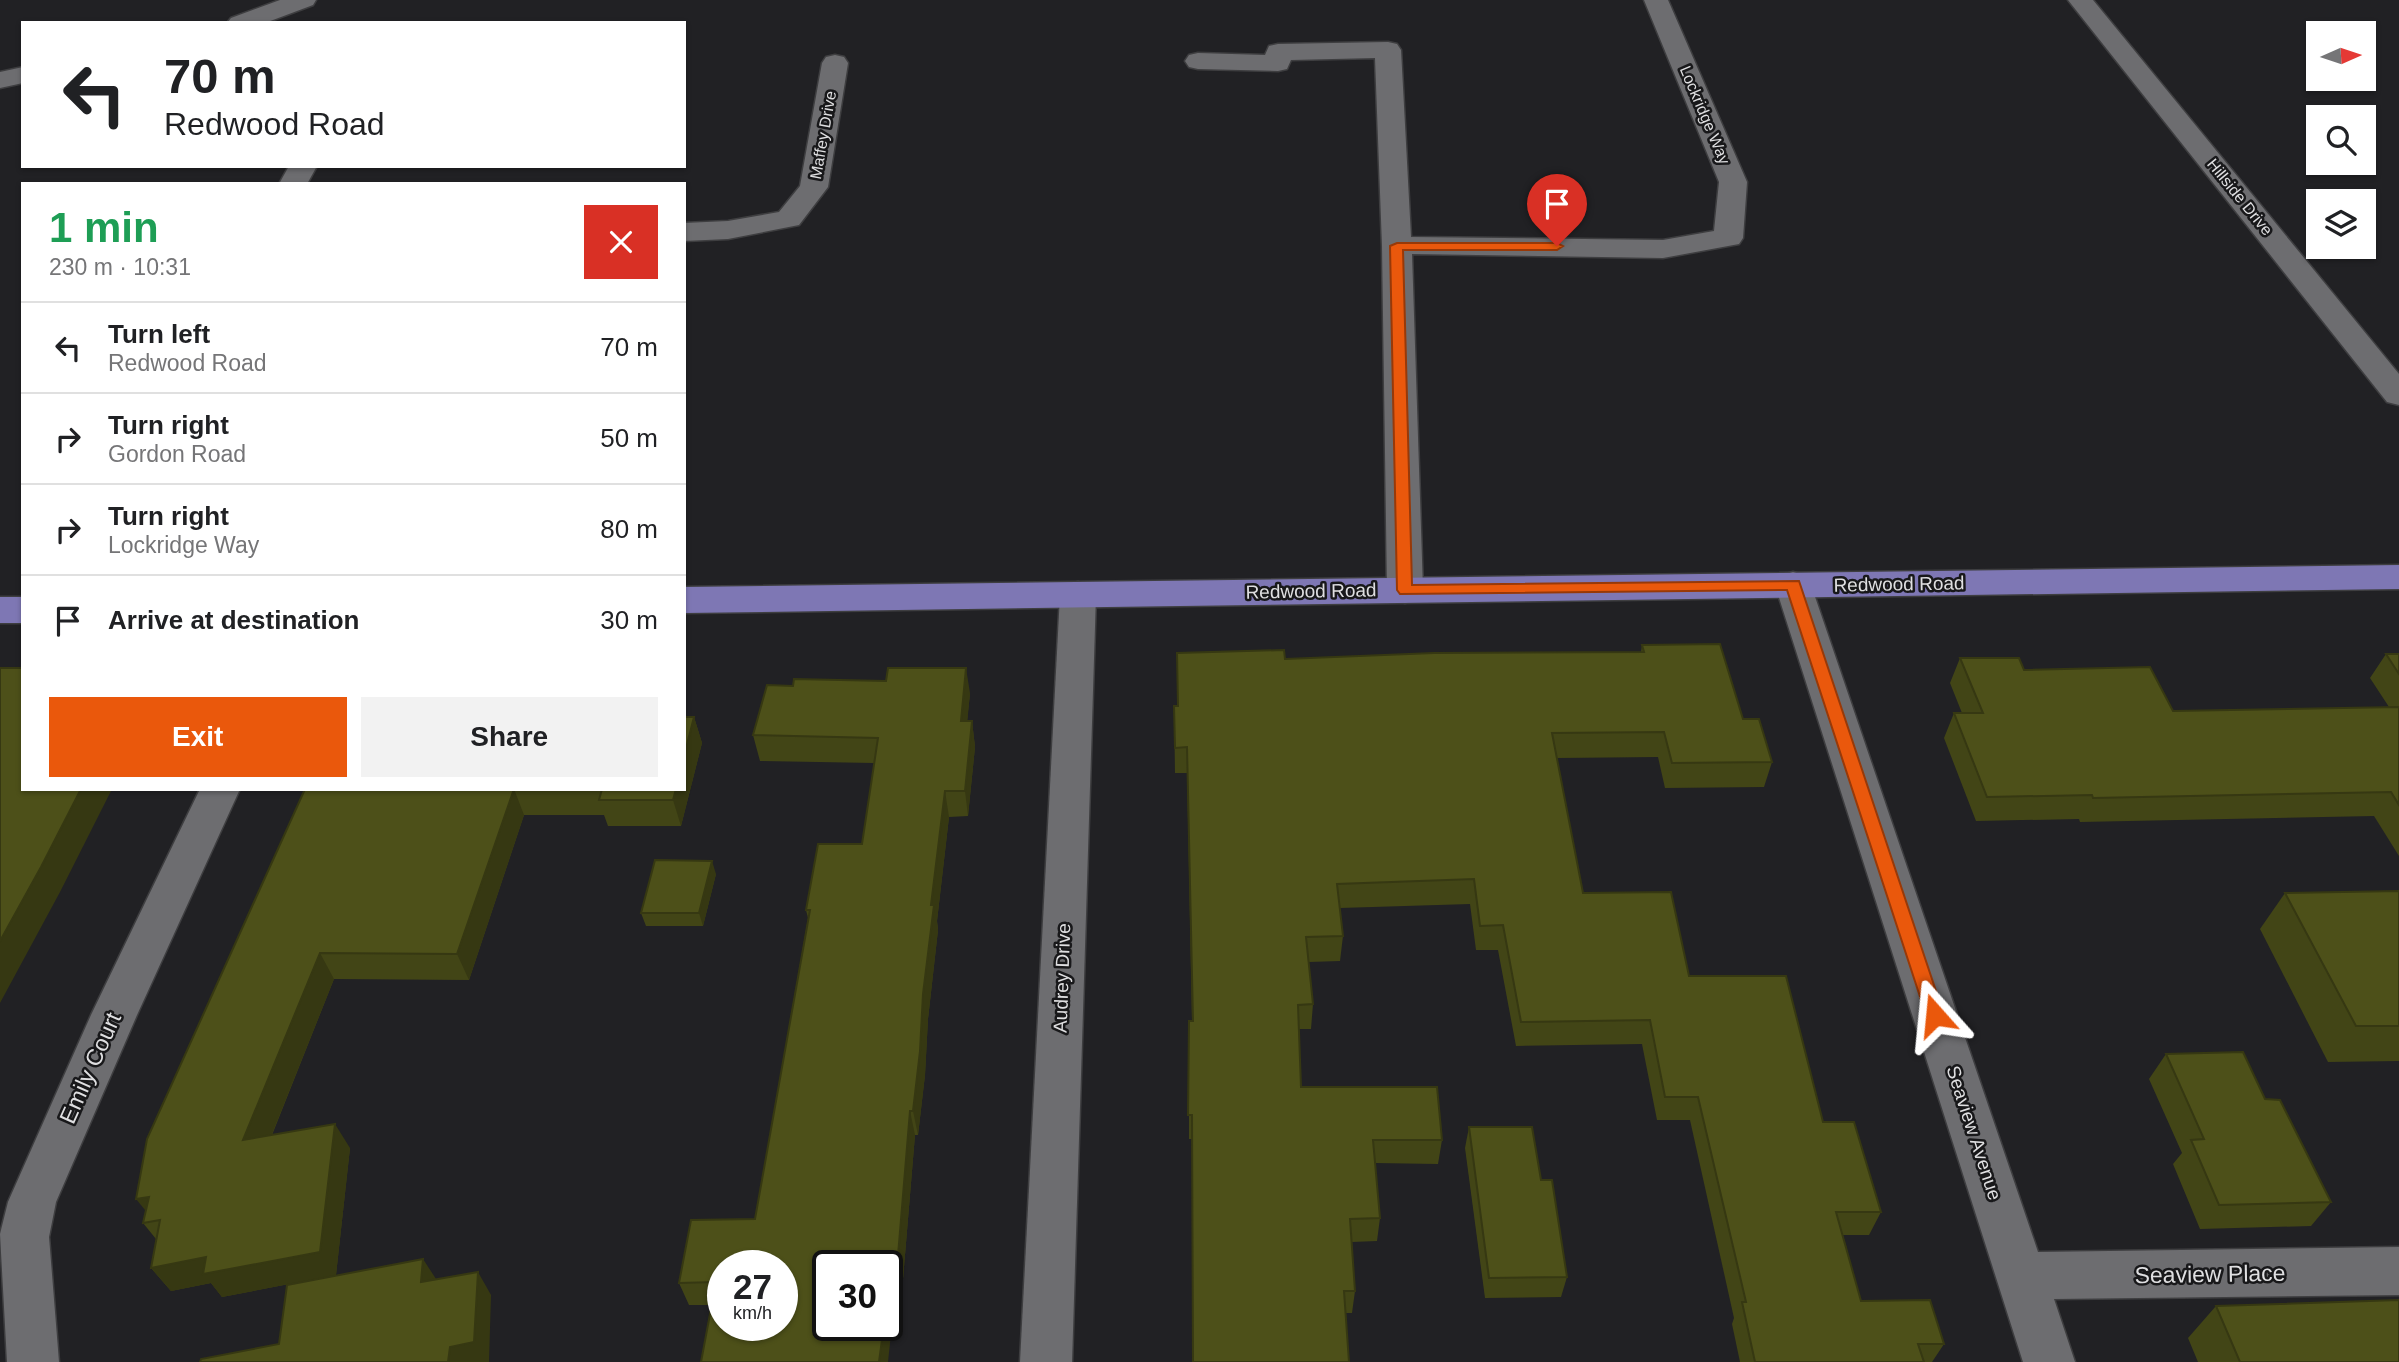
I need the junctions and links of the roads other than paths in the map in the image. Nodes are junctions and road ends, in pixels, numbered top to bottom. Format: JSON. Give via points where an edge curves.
{"nodes":[{"id":1,"x":304,"y":0,"type":"edge"},
{"id":2,"x":1656,"y":0,"type":"edge"},
{"id":3,"x":2080,"y":0,"type":"edge"},
{"id":4,"x":246,"y":21,"type":"edge"},
{"id":5,"x":1198,"y":61,"type":"dead end"},
{"id":6,"x":835,"y":63,"type":"dead end"},
{"id":7,"x":21,"y":75,"type":"edge"},
{"id":8,"x":0,"y":80,"type":"edge"},
{"id":9,"x":686,"y":232,"type":"edge"},
{"id":10,"x":1397,"y":246,"type":"junction"},
{"id":11,"x":2399,"y":395,"type":"edge"},
{"id":12,"x":2399,"y":577,"type":"edge"},
{"id":13,"x":1793,"y":585,"type":"junction"},
{"id":14,"x":1405,"y":590,"type":"junction"},
{"id":15,"x":1077,"y":595,"type":"junction"},
{"id":16,"x":686,"y":600,"type":"edge"},
{"id":17,"x":0,"y":610,"type":"edge"},
{"id":18,"x":21,"y":610,"type":"edge"},
{"id":19,"x":219,"y":791,"type":"edge"},
{"id":20,"x":2399,"y":1271,"type":"edge"},
{"id":21,"x":2021,"y":1276,"type":"junction"},
{"id":22,"x":33,"y":1362,"type":"edge"},
{"id":23,"x":1046,"y":1362,"type":"edge"},
{"id":24,"x":2049,"y":1362,"type":"edge"}],
"edges":[{"from":1,"to":4,"type":"street"},
{"from":2,"to":10,"type":"street","name":"Lockridge Way","via":[[1734,183],[1728,238],[1663,248]]},
{"from":3,"to":11,"type":"street","name":"Hillside Drive"},
{"from":5,"to":10,"type":"street","via":[[1278,62],[1278,52],[1388,50]]},
{"from":6,"to":9,"type":"street","name":"Maffey Drive","via":[[814,187],[789,219]]},
{"from":7,"to":8,"type":"street"},
{"from":10,"to":14,"type":"street"},
{"from":12,"to":13,"type":"main road","name":"Redwood Road"},
{"from":13,"to":14,"type":"main road","name":"Redwood Road"},
{"from":13,"to":21,"type":"street","name":"Seaview Avenue"},
{"from":14,"to":15,"type":"main road","name":"Redwood Road"},
{"from":15,"to":16,"type":"main road","name":"Redwood Road"},
{"from":15,"to":23,"type":"street","name":"Audrey Drive"},
{"from":17,"to":18,"type":"main road"},
{"from":19,"to":22,"type":"street","name":"Emily Court","via":[[32,1202],[24,1237]]},
{"from":20,"to":21,"type":"street","name":"Seaview Place"},
{"from":21,"to":24,"type":"street","name":"Seaview Avenue"}]}
